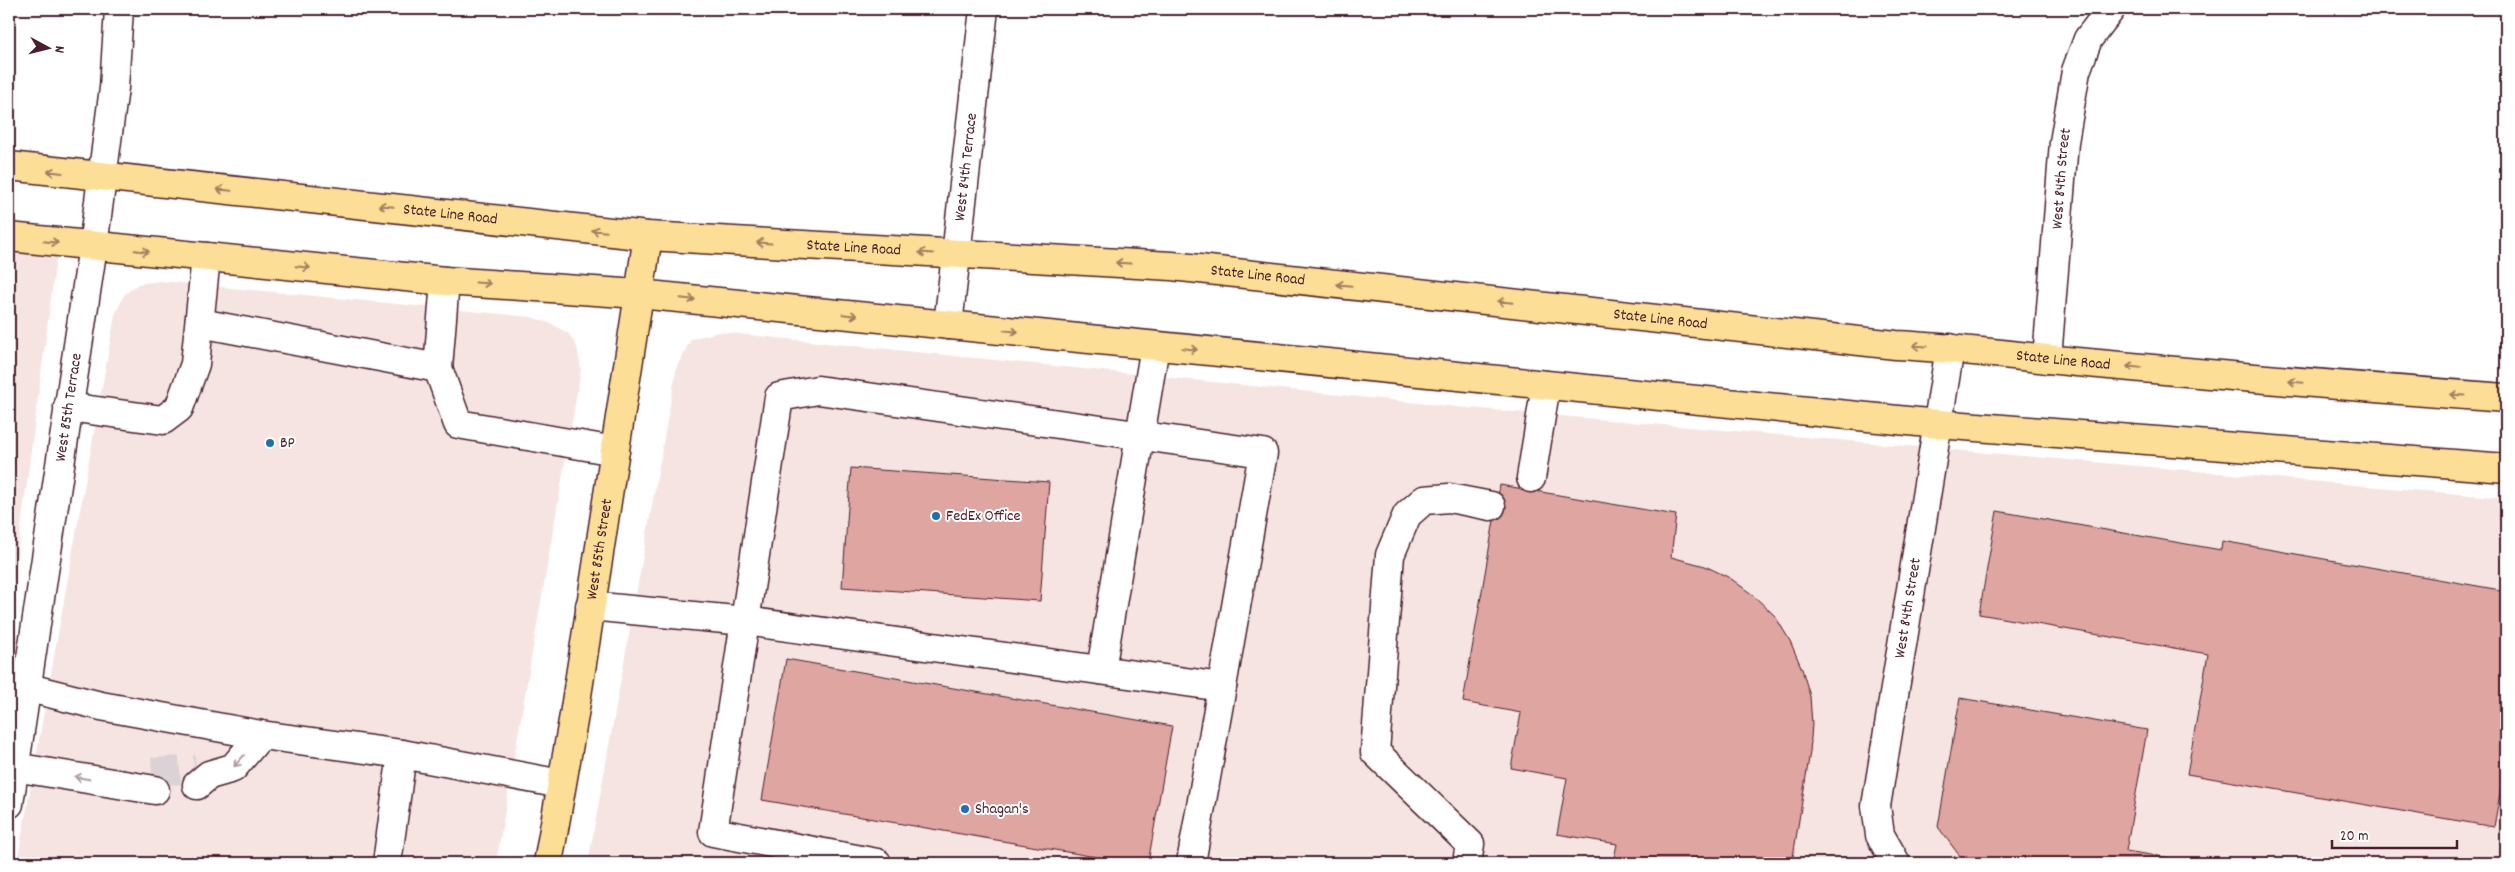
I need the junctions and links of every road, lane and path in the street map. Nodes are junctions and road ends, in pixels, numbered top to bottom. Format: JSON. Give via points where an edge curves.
{"nodes":[{"id":1,"x":119,"y":9,"type":"edge"},
{"id":2,"x":984,"y":9,"type":"edge"},
{"id":3,"x":2111,"y":9,"type":"edge"},
{"id":4,"x":9,"y":166,"type":"edge"},
{"id":5,"x":102,"y":178,"type":"junction"},
{"id":6,"x":648,"y":236,"type":"junction"},
{"id":7,"x":9,"y":237,"type":"edge"},
{"id":8,"x":93,"y":246,"type":"junction"},
{"id":9,"x":956,"y":255,"type":"junction"},
{"id":10,"x":206,"y":257,"type":"junction"},
{"id":11,"x":445,"y":280,"type":"junction"},
{"id":12,"x":639,"y":294,"type":"junction"},
{"id":13,"x":200,"y":323,"type":"junction"},
{"id":14,"x":948,"y":325,"type":"junction"},
{"id":15,"x":1155,"y":346,"type":"junction"},
{"id":16,"x":1950,"y":348,"type":"junction"},
{"id":17,"x":2047,"y":359,"type":"junction"},
{"id":18,"x":438,"y":368,"type":"junction"},
{"id":19,"x":1546,"y":385,"type":"junction"},
{"id":20,"x":2506,"y":398,"type":"edge"},
{"id":21,"x":68,"y":408,"type":"junction"},
{"id":22,"x":1938,"y":424,"type":"junction"},
{"id":23,"x":1142,"y":434,"type":"junction"},
{"id":24,"x":615,"y":451,"type":"junction"},
{"id":25,"x":2506,"y":468,"type":"edge"},
{"id":26,"x":1531,"y":478,"type":"dead end"},
{"id":27,"x":1491,"y":506,"type":"dead end"},
{"id":28,"x":590,"y":606,"type":"junction"},
{"id":29,"x":745,"y":620,"type":"junction"},
{"id":30,"x":1101,"y":670,"type":"junction"},
{"id":31,"x":25,"y":687,"type":"junction"},
{"id":32,"x":1222,"y":687,"type":"junction"},
{"id":33,"x":261,"y":735,"type":"junction"},
{"id":34,"x":14,"y":751,"type":"edge"},
{"id":35,"x":402,"y":754,"type":"junction"},
{"id":36,"x":201,"y":776,"type":"tunnel mouth"},
{"id":37,"x":145,"y":783,"type":"tunnel mouth"},
{"id":38,"x":561,"y":784,"type":"junction"},
{"id":39,"x":9,"y":804,"type":"edge"},
{"id":40,"x":387,"y":863,"type":"edge"},
{"id":41,"x":548,"y":863,"type":"edge"},
{"id":42,"x":876,"y":863,"type":"edge"},
{"id":43,"x":1191,"y":863,"type":"edge"},
{"id":44,"x":1467,"y":863,"type":"edge"},
{"id":45,"x":1896,"y":863,"type":"edge"}],
"edges":[{"from":1,"to":5,"type":"street","name":"West 85th Terrace","via":[[114,88]]},
{"from":2,"to":9,"type":"street","name":"West 84th Terrace"},
{"from":3,"to":17,"type":"street","name":"West 84th Street","via":[[2088,39],[2076,71],[2064,142]]},
{"from":5,"to":4,"type":"main road","name":"State Line Road","one_way":true},
{"from":6,"to":5,"type":"main road","name":"State Line Road","one_way":true},
{"from":5,"to":8,"type":"street","name":"West 85th Terrace"},
{"from":9,"to":6,"type":"main road","name":"State Line Road","one_way":true},
{"from":6,"to":12,"type":"main road","name":"West 85th Street"},
{"from":7,"to":8,"type":"main road","one_way":true},
{"from":8,"to":10,"type":"main road","one_way":true},
{"from":8,"to":21,"type":"street","name":"West 85th Terrace"},
{"from":9,"to":14,"type":"street","name":"West 84th Terrace"},
{"from":16,"to":9,"type":"main road","name":"State Line Road","one_way":true,"via":[[1896,345],[1172,266]]},
{"from":10,"to":11,"type":"main road","one_way":true},
{"from":10,"to":13,"type":"street"},
{"from":11,"to":12,"type":"main road","one_way":true},
{"from":11,"to":18,"type":"street"},
{"from":12,"to":14,"type":"main road","one_way":true},
{"from":12,"to":24,"type":"main road","name":"West 85th Street"},
{"from":13,"to":18,"type":"street"},
{"from":13,"to":21,"type":"street","via":[[195,364],[179,408],[163,420]]},
{"from":14,"to":15,"type":"main road","one_way":true},
{"from":15,"to":19,"type":"main road","one_way":true},
{"from":15,"to":23,"type":"street"},
{"from":16,"to":17,"type":"main road","name":"State Line Road"},
{"from":16,"to":22,"type":"street","name":"West 84th Street"},
{"from":20,"to":17,"type":"main road","name":"State Line Road","one_way":true},
{"from":18,"to":24,"type":"street","via":[[458,424]]},
{"from":19,"to":22,"type":"main road"},
{"from":19,"to":26,"type":"street"},
{"from":21,"to":31,"type":"street","name":"West 85th Terrace"},
{"from":22,"to":25,"type":"main road"},
{"from":22,"to":45,"type":"street","name":"West 84th Street","via":[[1876,806],[1880,835]]},
{"from":23,"to":29,"type":"street","via":[[818,390],[779,397]]},
{"from":23,"to":30,"type":"street"},
{"from":23,"to":32,"type":"street","via":[[1263,453]]},
{"from":24,"to":28,"type":"main road","name":"West 85th Street"},
{"from":27,"to":44,"type":"street","via":[[1449,498],[1424,500],[1406,516],[1390,555],[1376,752],[1470,844]]},
{"from":28,"to":29,"type":"street"},
{"from":28,"to":38,"type":"main road","name":"West 85th Street"},
{"from":29,"to":30,"type":"street"},
{"from":29,"to":42,"type":"street","via":[[713,832]]},
{"from":30,"to":32,"type":"street"},
{"from":31,"to":33,"type":"street","via":[[101,706]]},
{"from":31,"to":34,"type":"street","name":"West 85th Terrace"},
{"from":32,"to":43,"type":"street"},
{"from":33,"to":35,"type":"street"},
{"from":33,"to":36,"type":"street","one_way":true,"via":[[233,768]]},
{"from":37,"to":34,"type":"street","one_way":true},
{"from":34,"to":39,"type":"street","name":"West 85th Terrace"},
{"from":35,"to":38,"type":"street"},
{"from":35,"to":40,"type":"street"},
{"from":38,"to":41,"type":"main road","name":"West 85th Street"}]}
